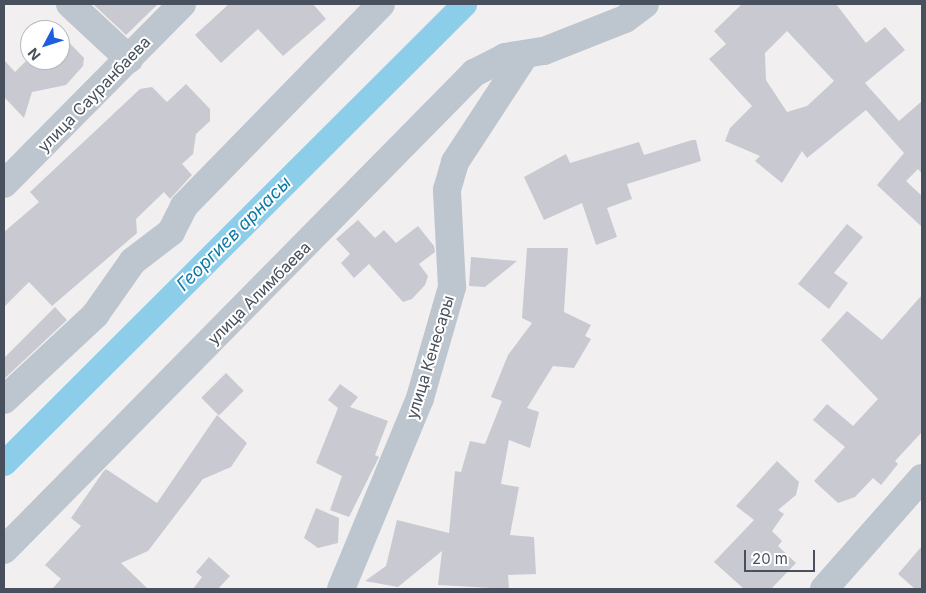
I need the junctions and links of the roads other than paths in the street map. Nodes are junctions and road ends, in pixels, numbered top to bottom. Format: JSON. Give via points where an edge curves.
{"nodes":[{"id":1,"x":70,"y":4,"type":"edge"},
{"id":2,"x":182,"y":4,"type":"edge"},
{"id":3,"x":381,"y":4,"type":"edge"},
{"id":4,"x":645,"y":4,"type":"edge"},
{"id":5,"x":525,"y":55,"type":"junction"},
{"id":6,"x":129,"y":59,"type":"junction"},
{"id":7,"x":4,"y":184,"type":"edge"},
{"id":8,"x":4,"y":400,"type":"edge"},
{"id":9,"x":922,"y":478,"type":"edge"},
{"id":10,"x":4,"y":550,"type":"edge"},
{"id":11,"x":341,"y":589,"type":"edge"},
{"id":12,"x":824,"y":589,"type":"edge"}],
"edges":[{"from":1,"to":6,"type":"street"},
{"from":2,"to":6,"type":"street","name":"улица Сауранбаева"},
{"from":3,"to":8,"type":"street","via":[[184,206],[171,232],[133,261],[95,315]]},
{"from":4,"to":5,"type":"street","via":[[626,19]]},
{"from":5,"to":10,"type":"street","name":"улица Алимбаева","via":[[505,57],[474,73]]},
{"from":5,"to":11,"type":"street","name":"улица Кенесары","via":[[455,162],[447,190],[452,287],[420,398]]},
{"from":6,"to":7,"type":"street","name":"улица Сауранбаева"},
{"from":9,"to":12,"type":"street"}]}
